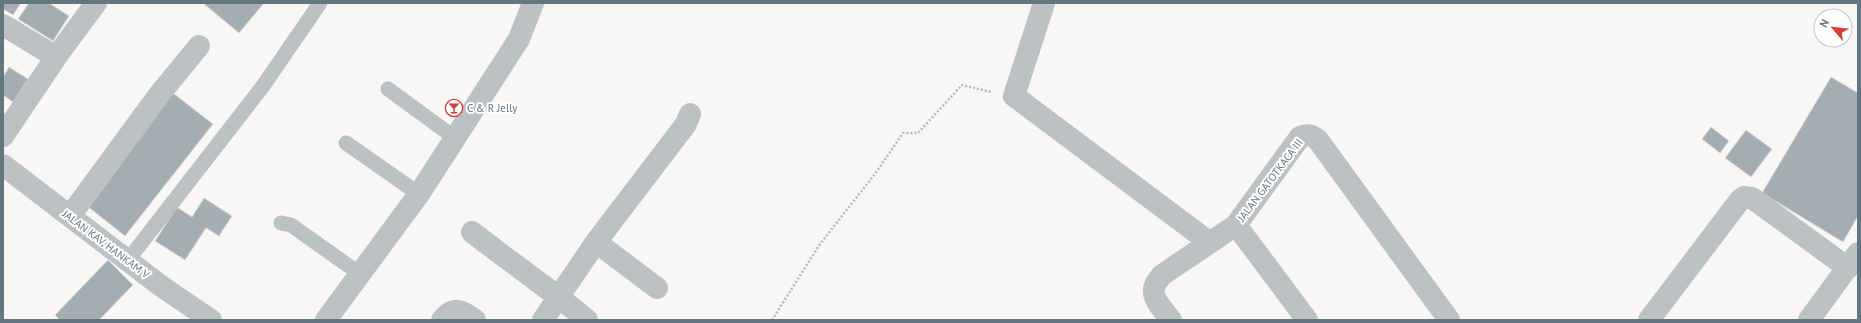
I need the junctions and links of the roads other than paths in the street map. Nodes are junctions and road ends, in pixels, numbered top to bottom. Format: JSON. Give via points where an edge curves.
{"nodes":[{"id":1,"x":96,"y":3,"type":"edge"},
{"id":2,"x":320,"y":3,"type":"edge"},
{"id":3,"x":533,"y":3,"type":"edge"},
{"id":4,"x":1044,"y":3,"type":"edge"},
{"id":5,"x":3,"y":25,"type":"edge"},
{"id":6,"x":198,"y":46,"type":"dead end"},
{"id":7,"x":56,"y":58,"type":"junction"},
{"id":8,"x":388,"y":89,"type":"dead end"},
{"id":9,"x":690,"y":114,"type":"dead end"},
{"id":10,"x":3,"y":136,"type":"edge"},
{"id":11,"x":455,"y":138,"type":"junction"},
{"id":12,"x":346,"y":143,"type":"dead end"},
{"id":13,"x":3,"y":165,"type":"edge"},
{"id":14,"x":419,"y":194,"type":"junction"},
{"id":15,"x":70,"y":216,"type":"junction"},
{"id":16,"x":282,"y":223,"type":"dead end"},
{"id":17,"x":1236,"y":225,"type":"junction"},
{"id":18,"x":472,"y":232,"type":"dead end"},
{"id":19,"x":596,"y":242,"type":"junction"},
{"id":20,"x":1209,"y":242,"type":"junction"},
{"id":21,"x":128,"y":260,"type":"junction"},
{"id":22,"x":1853,"y":260,"type":"edge"},
{"id":23,"x":360,"y":274,"type":"junction"},
{"id":24,"x":657,"y":288,"type":"dead end"},
{"id":25,"x":559,"y":297,"type":"junction"},
{"id":26,"x":210,"y":320,"type":"edge"},
{"id":27,"x":326,"y":320,"type":"edge"},
{"id":28,"x":442,"y":320,"type":"edge"},
{"id":29,"x":475,"y":320,"type":"edge"},
{"id":30,"x":543,"y":320,"type":"edge"},
{"id":31,"x":587,"y":320,"type":"edge"},
{"id":32,"x":1171,"y":320,"type":"edge"},
{"id":33,"x":1307,"y":320,"type":"edge"},
{"id":34,"x":1448,"y":320,"type":"edge"},
{"id":35,"x":1649,"y":320,"type":"edge"},
{"id":36,"x":1809,"y":320,"type":"edge"}],
"edges":[{"from":1,"to":7,"type":"street"},
{"from":2,"to":21,"type":"lane","via":[[263,86]]},
{"from":3,"to":11,"type":"street","via":[[519,39]]},
{"from":4,"to":20,"type":"street","via":[[1014,96]]},
{"from":5,"to":7,"type":"street"},
{"from":6,"to":15,"type":"street"},
{"from":7,"to":10,"type":"street"},
{"from":8,"to":11,"type":"lane"},
{"from":9,"to":19,"type":"street","via":[[686,124]]},
{"from":11,"to":14,"type":"street"},
{"from":12,"to":14,"type":"lane"},
{"from":13,"to":15,"type":"street","name":"JALAN KAV. HANKAM V"},
{"from":14,"to":23,"type":"street"},
{"from":15,"to":21,"type":"street","name":"JALAN KAV. HANKAM V"},
{"from":16,"to":23,"type":"lane","via":[[291,225]]},
{"from":17,"to":20,"type":"street","name":"JALAN GATOTKACA III"},
{"from":17,"to":33,"type":"street"},
{"from":17,"to":34,"type":"street","name":"JALAN GATOTKACA III","via":[[1300,136],[1313,136]]},
{"from":18,"to":25,"type":"street"},
{"from":19,"to":24,"type":"street"},
{"from":19,"to":25,"type":"street"},
{"from":20,"to":32,"type":"street","name":"JALAN GATOTKACA III","via":[[1162,275],[1157,282],[1154,289],[1156,299]]},
{"from":21,"to":26,"type":"street","name":"JALAN KAV. HANKAM V"},
{"from":22,"to":35,"type":"street","via":[[1752,198],[1744,198]]},
{"from":22,"to":36,"type":"street"},
{"from":23,"to":27,"type":"street"},
{"from":25,"to":30,"type":"street"},
{"from":25,"to":31,"type":"street"},
{"from":28,"to":29,"type":"street","via":[[448,313],[455,311],[463,312]]}]}
